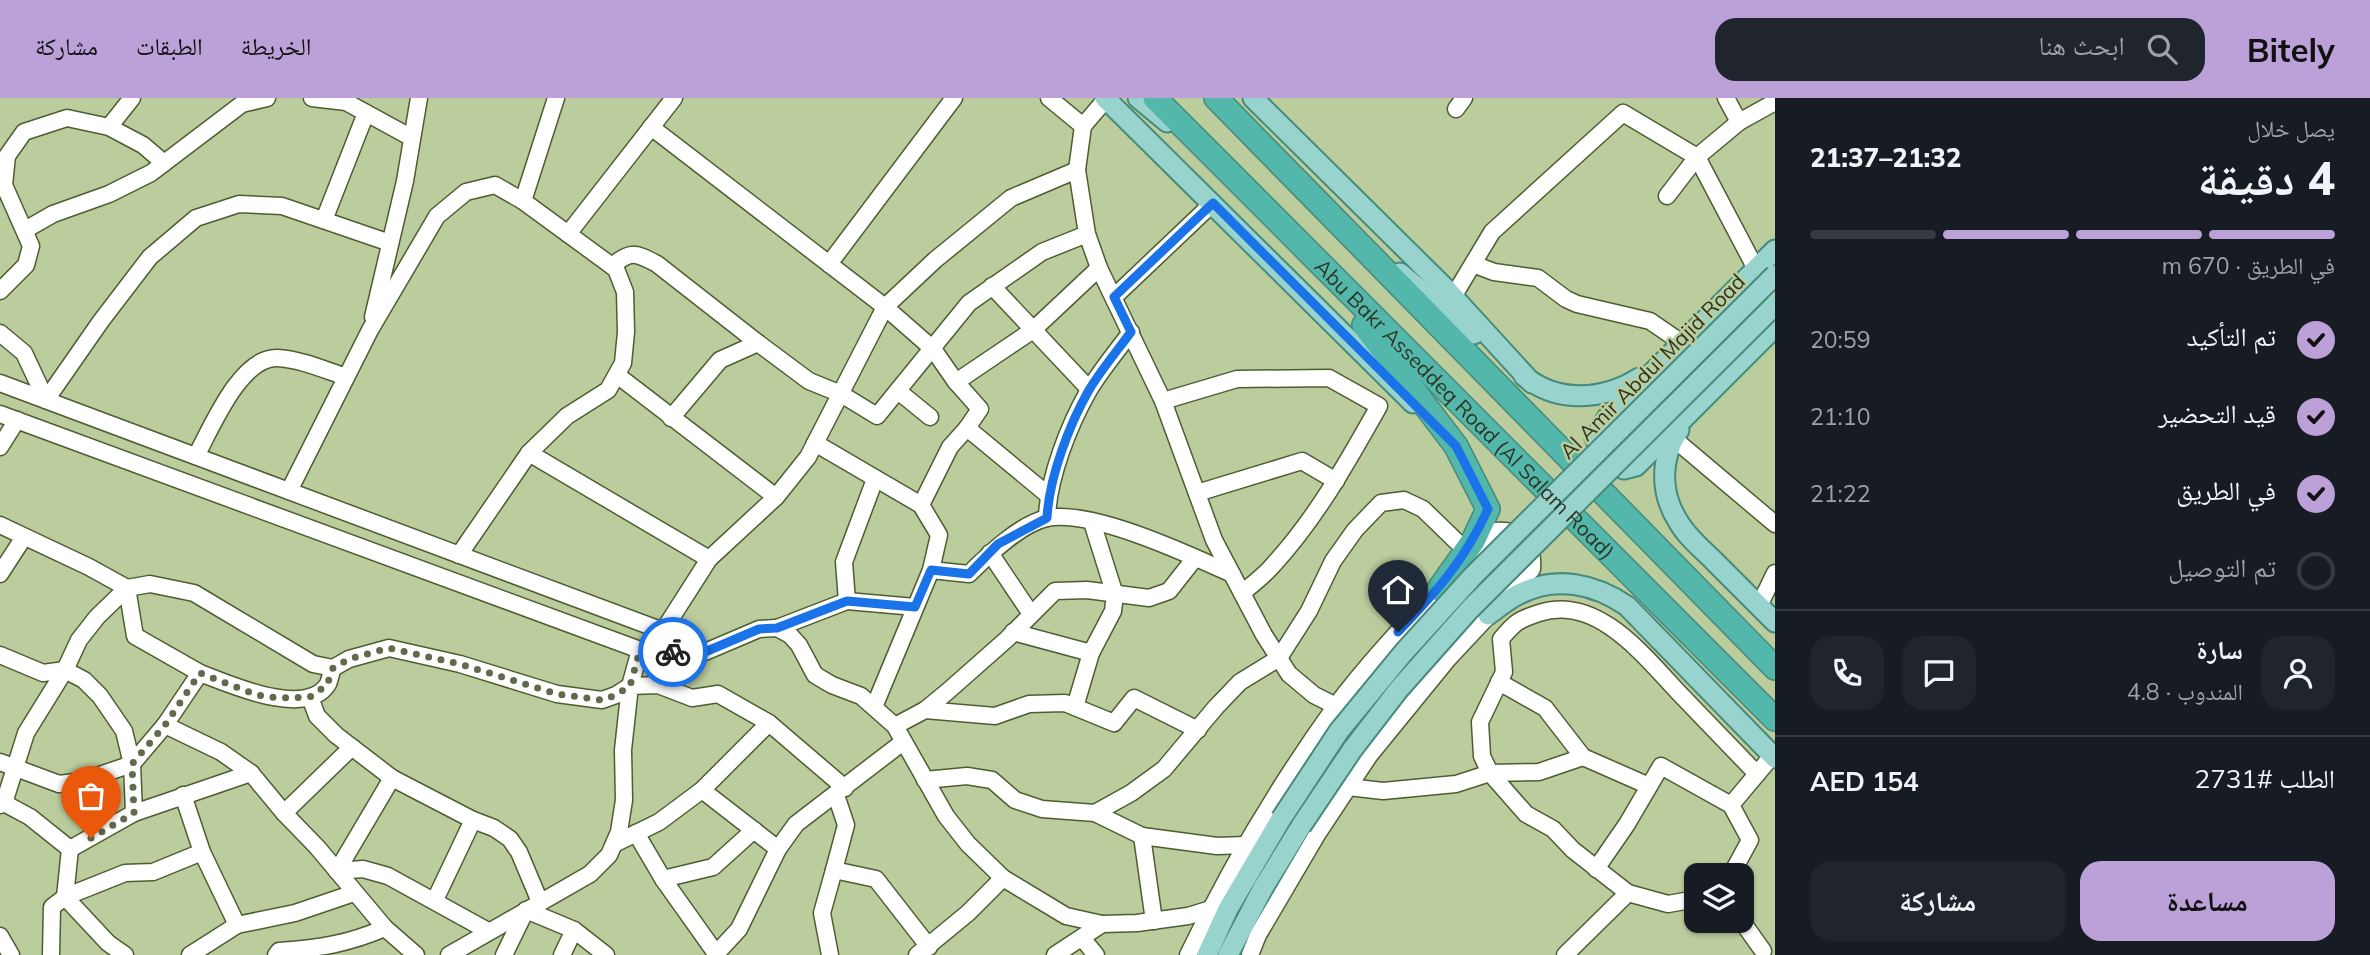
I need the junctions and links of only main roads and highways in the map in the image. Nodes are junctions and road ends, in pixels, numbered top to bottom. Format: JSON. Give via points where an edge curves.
{"nodes":[{"id":1,"x":1105,"y":98,"type":"edge"},
{"id":2,"x":1138,"y":98,"type":"edge"},
{"id":3,"x":1154,"y":98,"type":"edge"},
{"id":4,"x":1216,"y":98,"type":"edge"},
{"id":5,"x":1224,"y":98,"type":"edge"},
{"id":6,"x":1257,"y":100,"type":"edge"},
{"id":7,"x":1269,"y":150,"type":"junction"},
{"id":8,"x":1240,"y":184,"type":"junction"},
{"id":9,"x":1343,"y":226,"type":"junction"},
{"id":10,"x":1775,"y":250,"type":"edge"},
{"id":11,"x":1311,"y":256,"type":"junction"},
{"id":12,"x":1766,"y":272,"type":"edge"},
{"id":13,"x":1775,"y":305,"type":"edge"},
{"id":14,"x":1775,"y":327,"type":"edge"},
{"id":15,"x":1660,"y":364,"type":"junction"},
{"id":16,"x":1532,"y":383,"type":"junction"},
{"id":17,"x":1693,"y":409,"type":"junction"},
{"id":18,"x":1456,"y":446,"type":"junction"},
{"id":19,"x":1439,"y":589,"type":"road end"},
{"id":20,"x":1488,"y":615,"type":"road end"},
{"id":21,"x":1775,"y":622,"type":"edge"},
{"id":22,"x":1775,"y":668,"type":"edge"},
{"id":23,"x":1775,"y":719,"type":"edge"},
{"id":24,"x":1774,"y":757,"type":"edge"},
{"id":25,"x":1207,"y":955,"type":"edge"},
{"id":26,"x":1228,"y":955,"type":"edge"}],
"edges":[{"from":1,"to":18,"type":"main road"},
{"from":2,"to":8,"type":"main road"},
{"from":3,"to":8,"type":"highway","name":"Abu Bakr Asseddeq Road (Al Salam Road)"},
{"from":4,"to":7,"type":"highway","name":"Abu Bakr Asseddeq Road (Al Salam Road)"},
{"from":5,"to":7,"type":"main road"},
{"from":6,"to":16,"type":"main road"},
{"from":7,"to":9,"type":"highway","name":"Abu Bakr Asseddeq Road (Al Salam Road)"},
{"from":8,"to":11,"type":"highway","name":"Abu Bakr Asseddeq Road (Al Salam Road)"},
{"from":9,"to":16,"type":"main road"},
{"from":9,"to":22,"type":"highway","name":"Abu Bakr Asseddeq Road (Al Salam Road)"},
{"from":10,"to":12,"type":"main road"},
{"from":11,"to":18,"type":"highway"},
{"from":11,"to":23,"type":"highway","name":"Abu Bakr Asseddeq Road (Al Salam Road)"},
{"from":12,"to":15,"type":"main road"},
{"from":12,"to":25,"type":"main road","name":"Al Amir Abdul Majid Road","bridge":true,"via":[[1473,576],[1339,731],[1281,819],[1228,909]]},
{"from":13,"to":26,"type":"main road","name":"Al Amir Abdul Majid Road","bridge":true,"via":[[1470,609],[1399,689],[1301,827]]},
{"from":14,"to":17,"type":"main road"},
{"from":15,"to":16,"type":"main road","via":[[1622,389],[1588,397]]},
{"from":15,"to":17,"type":"main road","via":[[1607,418],[1595,439],[1604,460],[1624,469],[1636,466]]},
{"from":17,"to":21,"type":"main road","via":[[1673,438],[1663,465],[1667,498],[1678,522]]},
{"from":18,"to":19,"type":"highway","via":[[1488,509],[1474,541]]},
{"from":20,"to":24,"type":"main road","via":[[1519,594],[1543,585],[1569,583],[1610,594]]}]}
